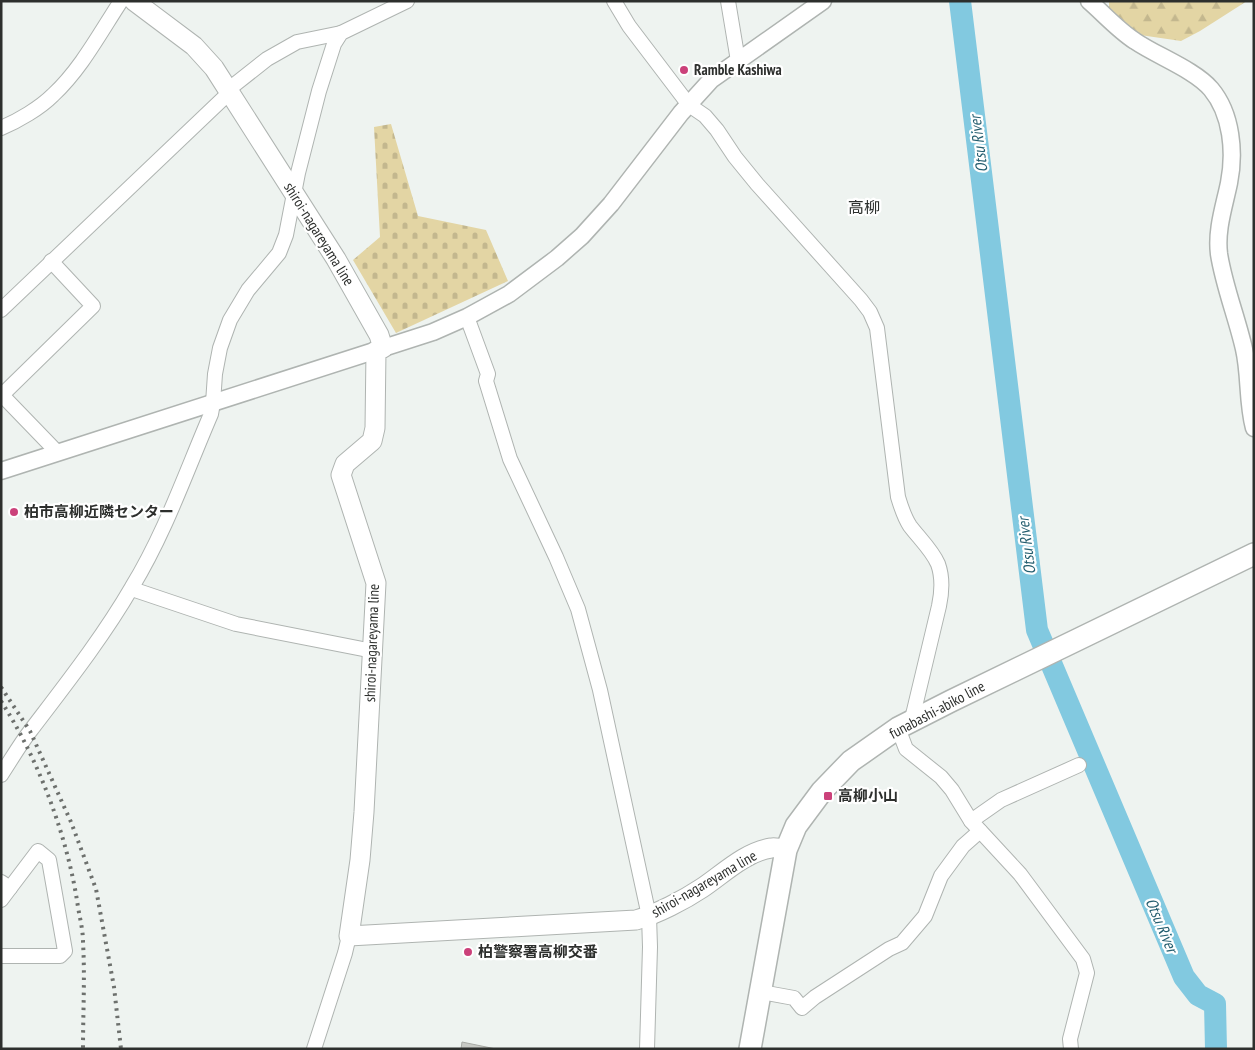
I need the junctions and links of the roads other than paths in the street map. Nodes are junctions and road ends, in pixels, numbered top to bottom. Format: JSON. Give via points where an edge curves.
{"nodes":[{"id":1,"x":121,"y":1,"type":"edge"},
{"id":2,"x":134,"y":1,"type":"edge"},
{"id":3,"x":407,"y":1,"type":"edge"},
{"id":4,"x":614,"y":1,"type":"edge"},
{"id":5,"x":728,"y":1,"type":"edge"},
{"id":6,"x":823,"y":1,"type":"edge"},
{"id":7,"x":1089,"y":1,"type":"edge"},
{"id":8,"x":341,"y":33,"type":"junction"},
{"id":9,"x":738,"y":61,"type":"junction"},
{"id":10,"x":230,"y":90,"type":"junction"},
{"id":11,"x":689,"y":104,"type":"junction"},
{"id":12,"x":1,"y":128,"type":"edge"},
{"id":13,"x":295,"y":194,"type":"junction"},
{"id":14,"x":51,"y":261,"type":"junction"},
{"id":15,"x":1,"y":310,"type":"edge"},
{"id":16,"x":467,"y":317,"type":"junction"},
{"id":17,"x":380,"y":349,"type":"junction"},
{"id":18,"x":1249,"y":350,"type":"edge"},
{"id":19,"x":2,"y":395,"type":"edge"},
{"id":20,"x":213,"y":403,"type":"junction"},
{"id":21,"x":1254,"y":428,"type":"edge"},
{"id":22,"x":58,"y":453,"type":"junction"},
{"id":23,"x":1,"y":471,"type":"edge"},
{"id":24,"x":1254,"y":554,"type":"edge"},
{"id":25,"x":132,"y":588,"type":"junction"},
{"id":26,"x":372,"y":652,"type":"junction"},
{"id":27,"x":905,"y":724,"type":"junction"},
{"id":28,"x":1080,"y":765,"type":"dead end"},
{"id":29,"x":1,"y":774,"type":"edge"},
{"id":30,"x":976,"y":826,"type":"junction"},
{"id":31,"x":786,"y":850,"type":"junction"},
{"id":32,"x":6,"y":885,"type":"edge"},
{"id":33,"x":1,"y":900,"type":"edge"},
{"id":34,"x":649,"y":916,"type":"junction"},
{"id":35,"x":349,"y":936,"type":"junction"},
{"id":36,"x":1,"y":956,"type":"edge"},
{"id":37,"x":761,"y":992,"type":"junction"},
{"id":38,"x":314,"y":1049,"type":"edge"},
{"id":39,"x":647,"y":1049,"type":"edge"},
{"id":40,"x":750,"y":1049,"type":"edge"},
{"id":41,"x":1071,"y":1049,"type":"edge"}],
"edges":[{"from":1,"to":12,"type":"street","via":[[60,89],[14,123]]},
{"from":2,"to":10,"type":"main road","name":"shiroi-nagareyama line","via":[[194,46]]},
{"from":3,"to":8,"type":"street"},
{"from":4,"to":11,"type":"street","via":[[629,26]]},
{"from":5,"to":9,"type":"street"},
{"from":6,"to":9,"type":"street"},
{"from":7,"to":18,"type":"street","via":[[1134,40],[1200,79],[1220,102],[1232,146],[1219,254]]},
{"from":8,"to":10,"type":"street","via":[[297,42],[267,59]]},
{"from":8,"to":13,"type":"street","via":[[325,69]]},
{"from":9,"to":11,"type":"street","via":[[711,80]]},
{"from":10,"to":13,"type":"main road","name":"shiroi-nagareyama line"},
{"from":10,"to":14,"type":"street"},
{"from":11,"to":16,"type":"street","via":[[582,236],[509,294]]},
{"from":11,"to":27,"type":"street","via":[[705,116],[756,184],[861,300],[877,328],[898,497],[903,514],[937,563],[941,576],[939,606]]},
{"from":13,"to":17,"type":"main road","name":"shiroi-nagareyama line","via":[[379,335],[383,348]]},
{"from":13,"to":20,"type":"street","via":[[279,253],[248,290],[230,320],[220,348]]},
{"from":14,"to":15,"type":"street"},
{"from":14,"to":19,"type":"street","via":[[93,306]]},
{"from":16,"to":17,"type":"street"},
{"from":16,"to":34,"type":"street","via":[[488,374],[486,381],[510,459],[578,609],[600,690]]},
{"from":17,"to":20,"type":"street"},
{"from":17,"to":26,"type":"main road","name":"shiroi-nagareyama line","via":[[376,351],[372,441],[345,464],[341,475],[376,583]]},
{"from":18,"to":21,"type":"street","via":[[1250,414]]},
{"from":19,"to":22,"type":"street"},
{"from":20,"to":22,"type":"street"},
{"from":20,"to":25,"type":"street","via":[[154,548]]},
{"from":22,"to":23,"type":"street"},
{"from":24,"to":27,"type":"main road","name":"funabashi-abiko line"},
{"from":25,"to":26,"type":"street","via":[[236,624]]},
{"from":25,"to":29,"type":"street"},
{"from":26,"to":35,"type":"main road","name":"shiroi-nagareyama line","via":[[361,851]]},
{"from":27,"to":30,"type":"street","via":[[906,749],[952,790]]},
{"from":27,"to":31,"type":"main road","name":"funabashi-abiko line","via":[[851,761],[822,791],[796,826]]},
{"from":28,"to":30,"type":"street","via":[[1001,800]]},
{"from":30,"to":37,"type":"street","via":[[941,876],[925,916],[902,943],[802,1008],[794,998]]},
{"from":30,"to":41,"type":"street","via":[[1020,874],[1083,958],[1087,973],[1070,1039]]},
{"from":31,"to":34,"type":"main road","name":"shiroi-nagareyama line","via":[[773,848],[755,853],[700,889]]},
{"from":31,"to":37,"type":"main road","name":"funabashi-abiko line"},
{"from":32,"to":33,"type":"street"},
{"from":32,"to":36,"type":"street","via":[[38,851],[49,860],[65,951],[60,956]]},
{"from":34,"to":35,"type":"main road","name":"shiroi-nagareyama line","via":[[636,920]]},
{"from":34,"to":39,"type":"street"},
{"from":35,"to":38,"type":"street"},
{"from":37,"to":40,"type":"main road","name":"funabashi-abiko line"}]}
